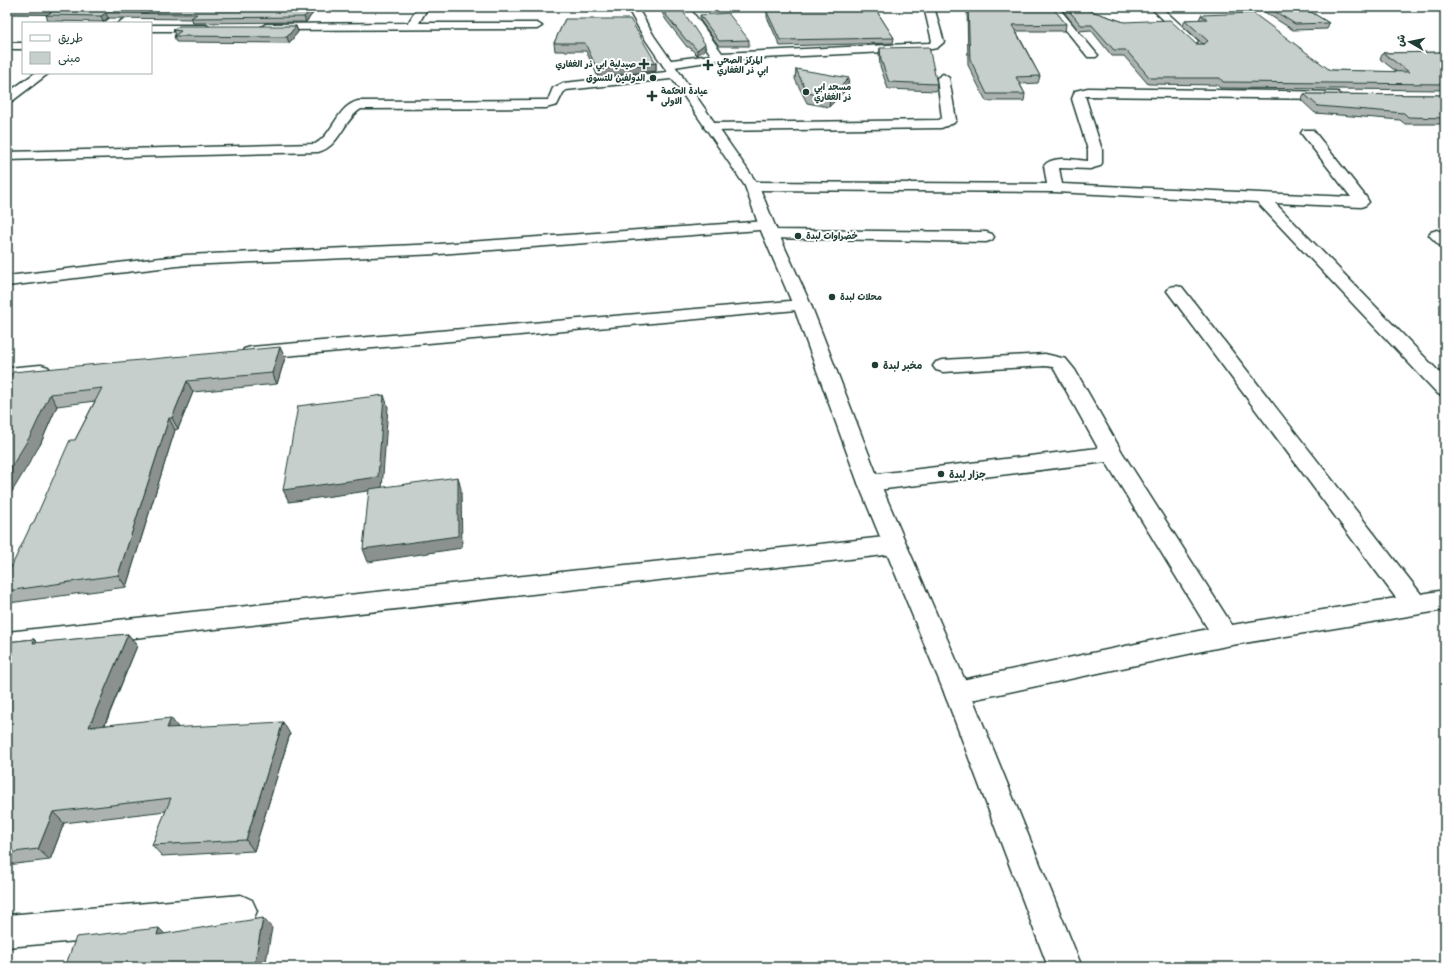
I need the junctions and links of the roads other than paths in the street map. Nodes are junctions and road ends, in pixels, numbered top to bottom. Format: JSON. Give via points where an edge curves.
{"nodes":[{"id":1,"x":423,"y":7,"type":"edge"},
{"id":2,"x":632,"y":7,"type":"edge"},
{"id":3,"x":684,"y":7,"type":"edge"},
{"id":4,"x":929,"y":7,"type":"edge"},
{"id":5,"x":1052,"y":7,"type":"edge"},
{"id":6,"x":1155,"y":7,"type":"edge"},
{"id":7,"x":128,"y":9,"type":"edge"},
{"id":8,"x":7,"y":10,"type":"edge"},
{"id":9,"x":93,"y":11,"type":"edge"},
{"id":10,"x":109,"y":11,"type":"edge"},
{"id":11,"x":110,"y":22,"type":"edge"},
{"id":12,"x":536,"y":26,"type":"dead end"},
{"id":13,"x":411,"y":27,"type":"junction"},
{"id":14,"x":152,"y":28,"type":"edge"},
{"id":15,"x":214,"y":28,"type":"edge"},
{"id":16,"x":253,"y":28,"type":"edge"},
{"id":17,"x":7,"y":46,"type":"edge"},
{"id":18,"x":22,"y":46,"type":"edge"},
{"id":19,"x":1198,"y":47,"type":"edge"},
{"id":20,"x":1092,"y":56,"type":"dead end"},
{"id":21,"x":719,"y":57,"type":"junction"},
{"id":22,"x":672,"y":69,"type":"junction"},
{"id":23,"x":42,"y":74,"type":"edge"},
{"id":24,"x":943,"y":78,"type":"dead end"},
{"id":25,"x":1343,"y":96,"type":"edge"},
{"id":26,"x":7,"y":99,"type":"edge"},
{"id":27,"x":711,"y":127,"type":"junction"},
{"id":28,"x":1308,"y":133,"type":"dead end"},
{"id":29,"x":7,"y":156,"type":"edge"},
{"id":30,"x":752,"y":186,"type":"junction"},
{"id":31,"x":1055,"y":188,"type":"junction"},
{"id":32,"x":1262,"y":198,"type":"junction"},
{"id":33,"x":769,"y":230,"type":"junction"},
{"id":34,"x":986,"y":237,"type":"dead end"},
{"id":35,"x":7,"y":281,"type":"edge"},
{"id":36,"x":1176,"y":291,"type":"dead end"},
{"id":37,"x":802,"y":305,"type":"junction"},
{"id":38,"x":238,"y":354,"type":"edge"},
{"id":39,"x":944,"y":366,"type":"dead end"},
{"id":40,"x":55,"y":370,"type":"edge"},
{"id":41,"x":7,"y":374,"type":"edge"},
{"id":42,"x":1445,"y":390,"type":"edge"},
{"id":43,"x":1112,"y":454,"type":"junction"},
{"id":44,"x":870,"y":483,"type":"junction"},
{"id":45,"x":894,"y":545,"type":"junction"},
{"id":46,"x":1445,"y":600,"type":"edge"},
{"id":47,"x":1415,"y":605,"type":"junction"},
{"id":48,"x":1226,"y":636,"type":"junction"},
{"id":49,"x":7,"y":642,"type":"edge"},
{"id":50,"x":957,"y":692,"type":"junction"},
{"id":51,"x":240,"y":911,"type":"dead end"},
{"id":52,"x":7,"y":931,"type":"edge"},
{"id":53,"x":1065,"y":967,"type":"edge"}],
"edges":[{"from":1,"to":13,"type":"street"},
{"from":2,"to":22,"type":"street"},
{"from":3,"to":21,"type":"street"},
{"from":4,"to":21,"type":"street","via":[[938,42],[933,46]]},
{"from":5,"to":20,"type":"street"},
{"from":6,"to":19,"type":"street"},
{"from":7,"to":10,"type":"street"},
{"from":7,"to":11,"type":"street"},
{"from":8,"to":9,"type":"street"},
{"from":12,"to":13,"type":"street"},
{"from":13,"to":16,"type":"street"},
{"from":14,"to":15,"type":"street"},
{"from":17,"to":18,"type":"street"},
{"from":21,"to":22,"type":"street"},
{"from":22,"to":27,"type":"street"},
{"from":22,"to":29,"type":"street","via":[[563,87],[558,90],[553,102],[546,104],[358,105],[348,112],[328,141],[318,148]]},
{"from":23,"to":26,"type":"street"},
{"from":24,"to":27,"type":"street","via":[[949,120],[941,124]]},
{"from":25,"to":31,"type":"street","via":[[1088,92],[1079,94],[1078,99],[1095,150],[1095,163],[1054,164],[1052,166]]},
{"from":27,"to":30,"type":"street"},
{"from":28,"to":32,"type":"street","via":[[1361,202]]},
{"from":30,"to":31,"type":"street"},
{"from":30,"to":33,"type":"street"},
{"from":31,"to":32,"type":"street"},
{"from":32,"to":42,"type":"street"},
{"from":33,"to":34,"type":"street"},
{"from":33,"to":35,"type":"street","via":[[439,249],[186,260]]},
{"from":33,"to":37,"type":"street"},
{"from":36,"to":47,"type":"street"},
{"from":37,"to":38,"type":"street"},
{"from":37,"to":44,"type":"street"},
{"from":39,"to":43,"type":"street","via":[[1045,360],[1059,363]]},
{"from":40,"to":41,"type":"street"},
{"from":43,"to":44,"type":"street"},
{"from":43,"to":48,"type":"street"},
{"from":44,"to":45,"type":"street"},
{"from":45,"to":49,"type":"street"},
{"from":45,"to":50,"type":"street"},
{"from":46,"to":47,"type":"street"},
{"from":47,"to":48,"type":"street"},
{"from":48,"to":50,"type":"street"},
{"from":50,"to":53,"type":"street"},
{"from":51,"to":52,"type":"street"}]}
